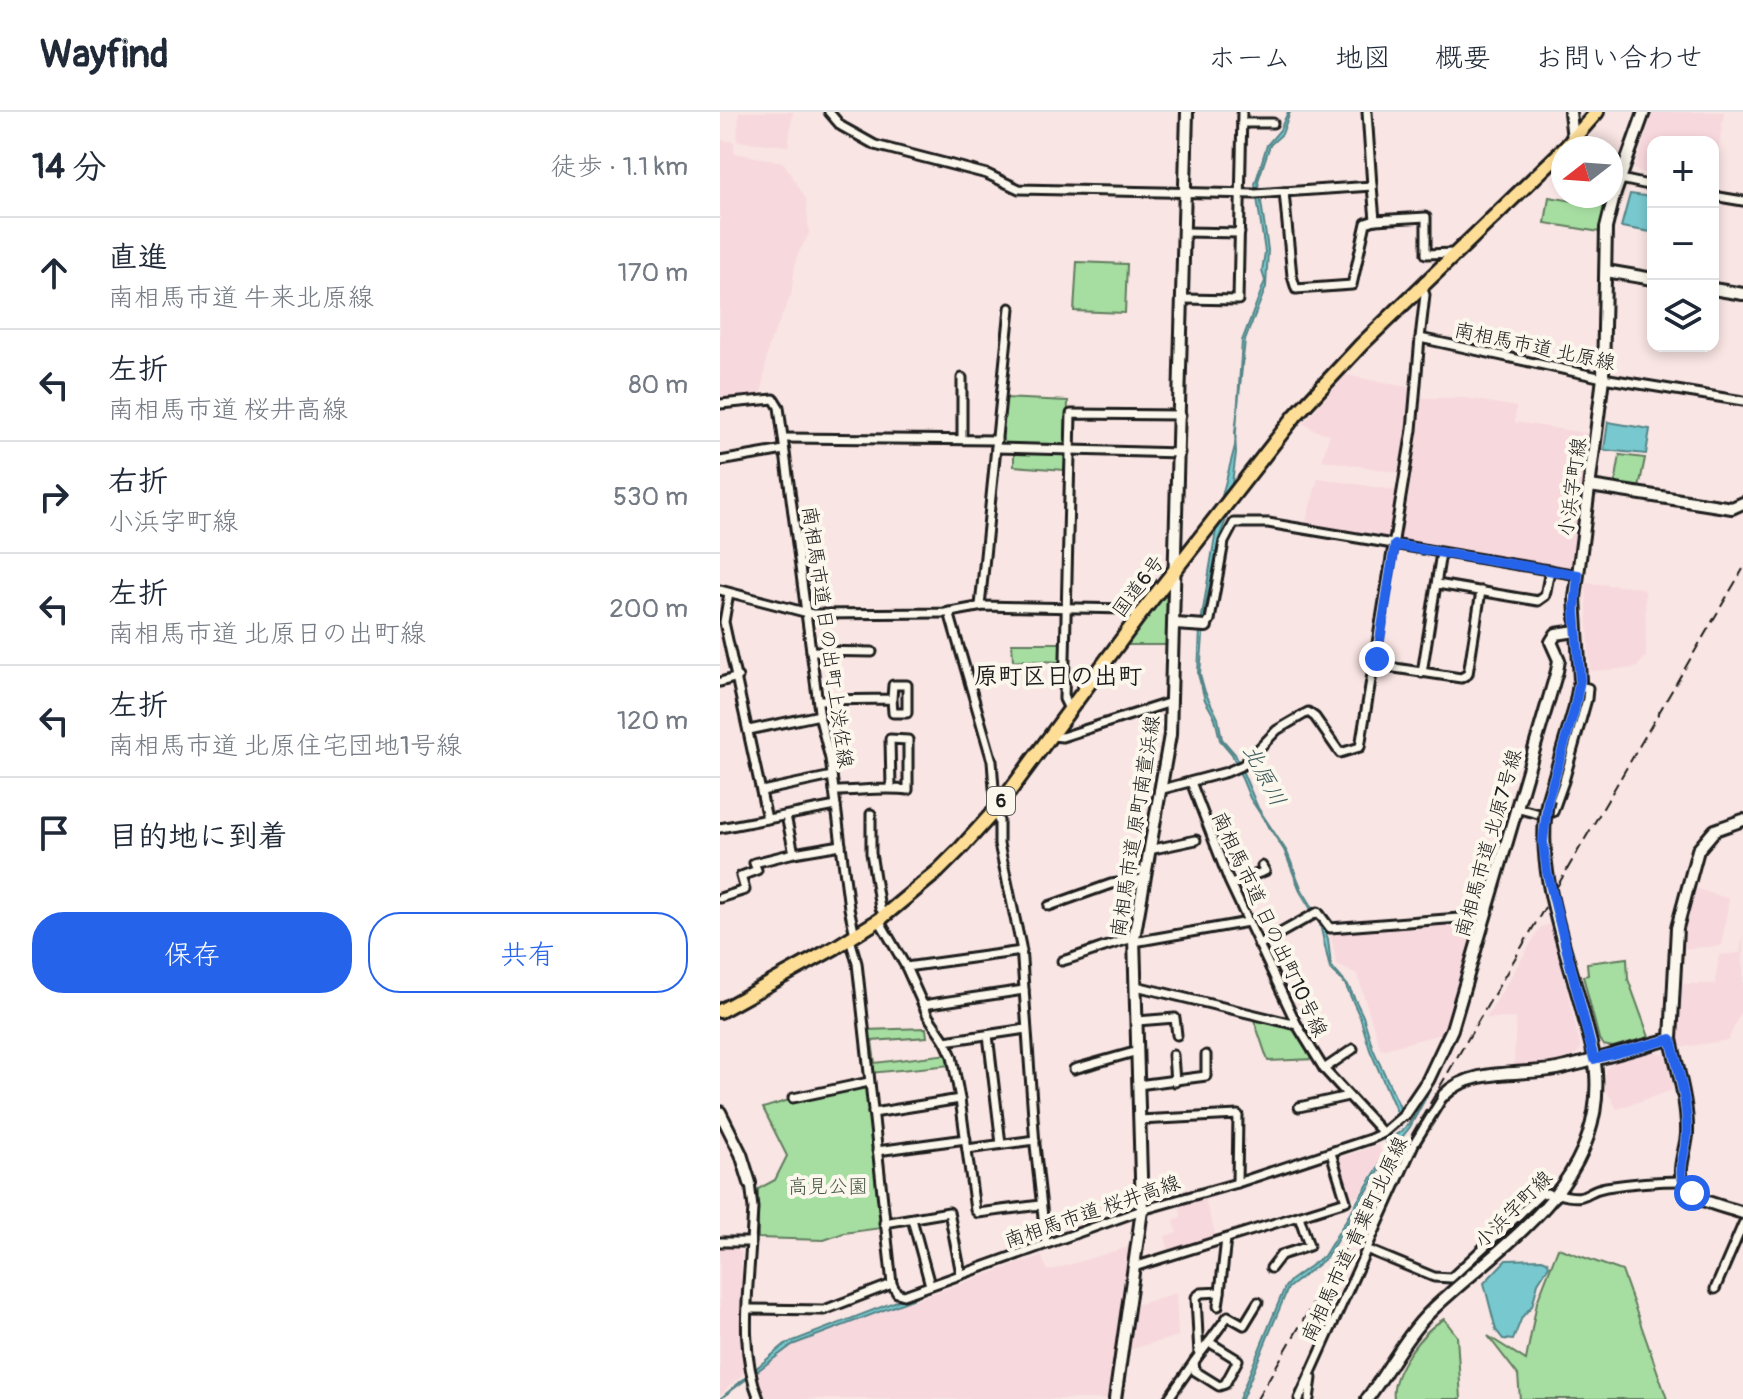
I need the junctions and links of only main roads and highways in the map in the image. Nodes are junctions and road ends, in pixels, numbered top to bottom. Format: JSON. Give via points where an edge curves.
{"nodes":[{"id":1,"x":1597,"y":112,"type":"edge"},
{"id":2,"x":1577,"y":136,"type":"edge"},
{"id":3,"x":1551,"y":163,"type":"edge"},
{"id":4,"x":720,"y":1011,"type":"edge"}],
"edges":[{"from":1,"to":2,"type":"highway","name":"国道6号","number":"6"},
{"from":3,"to":4,"type":"highway","name":"国道6号","number":"6","via":[[1316,393],[1232,494],[1218,529],[1176,569],[996,808],[938,871],[853,937]]}]}
